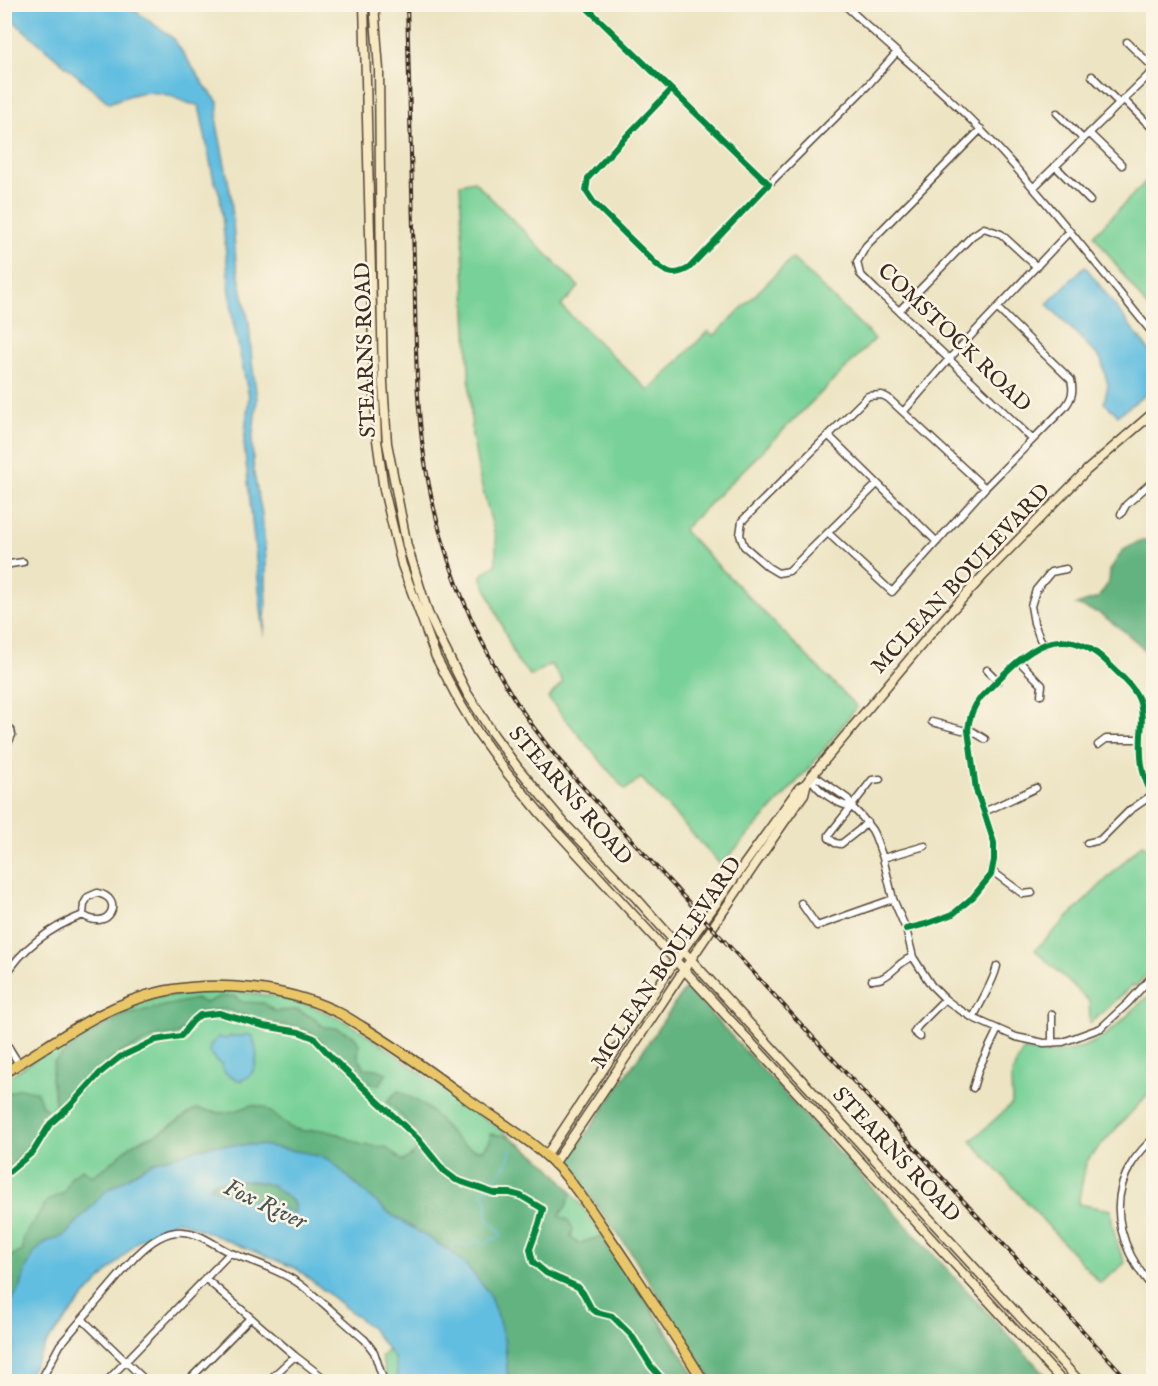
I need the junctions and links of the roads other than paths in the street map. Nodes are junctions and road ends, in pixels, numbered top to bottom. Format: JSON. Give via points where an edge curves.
{"nodes":[{"id":1,"x":364,"y":4,"type":"edge"},
{"id":2,"x":374,"y":4,"type":"edge"},
{"id":3,"x":583,"y":4,"type":"edge"},
{"id":4,"x":844,"y":4,"type":"edge"},
{"id":5,"x":1127,"y":42,"type":"dead end"},
{"id":6,"x":897,"y":52,"type":"junction"},
{"id":7,"x":1154,"y":69,"type":"edge"},
{"id":8,"x":1092,"y":76,"type":"dead end"},
{"id":9,"x":671,"y":90,"type":"junction"},
{"id":10,"x":1121,"y":101,"type":"junction"},
{"id":11,"x":1057,"y":113,"type":"dead end"},
{"id":12,"x":981,"y":129,"type":"junction"},
{"id":13,"x":1154,"y":129,"type":"edge"},
{"id":14,"x":1089,"y":133,"type":"junction"},
{"id":15,"x":1083,"y":139,"type":"junction"},
{"id":16,"x":1122,"y":165,"type":"dead end"},
{"id":17,"x":1055,"y":166,"type":"junction"},
{"id":18,"x":769,"y":184,"type":"junction"},
{"id":19,"x":1033,"y":188,"type":"junction"},
{"id":20,"x":1090,"y":201,"type":"dead end"},
{"id":21,"x":1069,"y":232,"type":"junction"},
{"id":22,"x":1036,"y":267,"type":"junction"},
{"id":23,"x":998,"y":309,"type":"junction"},
{"id":24,"x":899,"y":311,"type":"junction"},
{"id":25,"x":1154,"y":335,"type":"edge"},
{"id":26,"x":950,"y":359,"type":"junction"},
{"id":27,"x":904,"y":411,"type":"junction"},
{"id":28,"x":1154,"y":412,"type":"edge"},
{"id":29,"x":829,"y":436,"type":"junction"},
{"id":30,"x":1032,"y":439,"type":"junction"},
{"id":31,"x":1154,"y":480,"type":"edge"},
{"id":32,"x":877,"y":484,"type":"junction"},
{"id":33,"x":985,"y":488,"type":"junction"},
{"id":34,"x":1121,"y":514,"type":"dead end"},
{"id":35,"x":828,"y":533,"type":"junction"},
{"id":36,"x":937,"y":542,"type":"junction"},
{"id":37,"x":24,"y":562,"type":"dead end"},
{"id":38,"x":4,"y":565,"type":"edge"},
{"id":39,"x":1066,"y":569,"type":"dead end"},
{"id":40,"x":1045,"y":645,"type":"junction"},
{"id":41,"x":1019,"y":661,"type":"junction"},
{"id":42,"x":987,"y":670,"type":"dead end"},
{"id":43,"x":998,"y":681,"type":"junction"},
{"id":44,"x":1041,"y":694,"type":"dead end"},
{"id":45,"x":932,"y":722,"type":"dead end"},
{"id":46,"x":4,"y":723,"type":"edge"},
{"id":47,"x":968,"y":730,"type":"junction"},
{"id":48,"x":986,"y":739,"type":"dead end"},
{"id":49,"x":1141,"y":739,"type":"junction"},
{"id":50,"x":4,"y":744,"type":"edge"},
{"id":51,"x":1098,"y":745,"type":"dead end"},
{"id":52,"x":880,"y":779,"type":"dead end"},
{"id":53,"x":809,"y":780,"type":"junction"},
{"id":54,"x":1036,"y":788,"type":"dead end"},
{"id":55,"x":1153,"y":796,"type":"edge"},
{"id":56,"x":852,"y":807,"type":"junction"},
{"id":57,"x":984,"y":812,"type":"junction"},
{"id":58,"x":867,"y":822,"type":"junction"},
{"id":59,"x":1087,"y":843,"type":"dead end"},
{"id":60,"x":925,"y":846,"type":"dead end"},
{"id":61,"x":883,"y":858,"type":"junction"},
{"id":62,"x":992,"y":871,"type":"junction"},
{"id":63,"x":1032,"y":893,"type":"dead end"},
{"id":64,"x":894,"y":899,"type":"junction"},
{"id":65,"x":801,"y":903,"type":"dead end"},
{"id":66,"x":83,"y":915,"type":"junction"},
{"id":67,"x":906,"y":929,"type":"junction"},
{"id":68,"x":682,"y":950,"type":"junction"},
{"id":69,"x":913,"y":957,"type":"junction"},
{"id":70,"x":691,"y":960,"type":"junction"},
{"id":71,"x":675,"y":961,"type":"junction"},
{"id":72,"x":997,"y":966,"type":"dead end"},
{"id":73,"x":684,"y":971,"type":"junction"},
{"id":74,"x":1154,"y":974,"type":"edge"},
{"id":75,"x":4,"y":979,"type":"edge"},
{"id":76,"x":872,"y":980,"type":"dead end"},
{"id":77,"x":945,"y":999,"type":"junction"},
{"id":78,"x":1052,"y":1014,"type":"dead end"},
{"id":79,"x":973,"y":1018,"type":"junction"},
{"id":80,"x":998,"y":1029,"type":"junction"},
{"id":81,"x":920,"y":1036,"type":"dead end"},
{"id":82,"x":4,"y":1040,"type":"edge"},
{"id":83,"x":1052,"y":1043,"type":"junction"},
{"id":84,"x":19,"y":1064,"type":"junction"},
{"id":85,"x":4,"y":1073,"type":"edge"},
{"id":86,"x":973,"y":1088,"type":"dead end"},
{"id":87,"x":1154,"y":1138,"type":"edge"},
{"id":88,"x":546,"y":1156,"type":"junction"},
{"id":89,"x":554,"y":1164,"type":"junction"},
{"id":90,"x":230,"y":1252,"type":"junction"},
{"id":91,"x":205,"y":1278,"type":"junction"},
{"id":92,"x":1154,"y":1289,"type":"edge"},
{"id":93,"x":250,"y":1318,"type":"junction"},
{"id":94,"x":82,"y":1319,"type":"junction"},
{"id":95,"x":295,"y":1356,"type":"junction"},
{"id":96,"x":126,"y":1361,"type":"junction"},
{"id":97,"x":40,"y":1382,"type":"edge"},
{"id":98,"x":106,"y":1382,"type":"edge"},
{"id":99,"x":147,"y":1382,"type":"edge"},
{"id":100,"x":187,"y":1382,"type":"edge"},
{"id":101,"x":267,"y":1382,"type":"edge"},
{"id":102,"x":329,"y":1382,"type":"edge"},
{"id":103,"x":384,"y":1382,"type":"edge"},
{"id":104,"x":704,"y":1382,"type":"edge"},
{"id":105,"x":1063,"y":1382,"type":"edge"},
{"id":106,"x":1080,"y":1382,"type":"edge"}],
"edges":[{"from":1,"to":71,"type":"main road","name":"STEARNS ROAD","via":[[377,440],[402,565],[436,657],[478,733],[540,813]]},
{"from":2,"to":68,"type":"main road","name":"STEARNS ROAD","via":[[379,70],[387,443],[407,546],[428,613],[467,693],[518,768]]},
{"from":3,"to":9,"type":"street"},
{"from":4,"to":6,"type":"street"},
{"from":5,"to":7,"type":"street"},
{"from":6,"to":12,"type":"street"},
{"from":6,"to":18,"type":"street"},
{"from":7,"to":10,"type":"street"},
{"from":8,"to":10,"type":"street"},
{"from":9,"to":18,"type":"street"},
{"from":9,"to":18,"type":"street","via":[[588,178],[586,189],[594,203],[656,264],[672,273],[689,268]]},
{"from":10,"to":13,"type":"street"},
{"from":10,"to":14,"type":"street"},
{"from":11,"to":15,"type":"street"},
{"from":12,"to":19,"type":"street"},
{"from":12,"to":24,"type":"street","name":"COMSTOCK ROAD","via":[[866,246],[856,262],[861,274]]},
{"from":14,"to":15,"type":"street"},
{"from":14,"to":16,"type":"street"},
{"from":15,"to":17,"type":"street"},
{"from":17,"to":19,"type":"street"},
{"from":17,"to":20,"type":"street"},
{"from":19,"to":21,"type":"street"},
{"from":21,"to":22,"type":"street"},
{"from":21,"to":25,"type":"street"},
{"from":22,"to":23,"type":"street"},
{"from":22,"to":24,"type":"street","via":[[1001,234],[984,228]]},
{"from":23,"to":26,"type":"street"},
{"from":23,"to":30,"type":"street","via":[[1071,381],[1071,399]]},
{"from":24,"to":26,"type":"street","name":"COMSTOCK ROAD"},
{"from":26,"to":27,"type":"street"},
{"from":26,"to":30,"type":"street","name":"COMSTOCK ROAD"},
{"from":27,"to":29,"type":"street","via":[[882,395],[868,396]]},
{"from":27,"to":33,"type":"street"},
{"from":28,"to":53,"type":"main road","name":"MCLEAN BOULEVARD","via":[[1087,470],[982,577]]},
{"from":29,"to":32,"type":"street"},
{"from":29,"to":35,"type":"street","via":[[742,521],[740,535],[744,546],[777,573],[789,571]]},
{"from":30,"to":33,"type":"street"},
{"from":31,"to":34,"type":"street"},
{"from":32,"to":35,"type":"street"},
{"from":32,"to":36,"type":"street"},
{"from":33,"to":36,"type":"street"},
{"from":35,"to":36,"type":"street","via":[[891,592]]},
{"from":37,"to":38,"type":"street"},
{"from":39,"to":40,"type":"street","via":[[1052,572],[1036,590],[1031,606]]},
{"from":40,"to":41,"type":"street"},
{"from":40,"to":49,"type":"street","via":[[1058,640],[1082,644],[1109,664],[1139,701]]},
{"from":41,"to":43,"type":"street"},
{"from":41,"to":44,"type":"street","via":[[1042,685]]},
{"from":42,"to":43,"type":"street"},
{"from":43,"to":47,"type":"street","via":[[976,704]]},
{"from":45,"to":47,"type":"street"},
{"from":46,"to":50,"type":"street","via":[[12,735]]},
{"from":47,"to":48,"type":"street"},
{"from":47,"to":57,"type":"street","via":[[976,790]]},
{"from":49,"to":51,"type":"street","via":[[1106,739]]},
{"from":49,"to":55,"type":"street","via":[[1143,774]]},
{"from":52,"to":56,"type":"street","via":[[872,780]]},
{"from":53,"to":56,"type":"street","via":[[843,806]]},
{"from":53,"to":68,"type":"main road","name":"MCLEAN BOULEVARD","via":[[799,788]]},
{"from":53,"to":70,"type":"main road","name":"MCLEAN BOULEVARD","via":[[804,794]]},
{"from":54,"to":57,"type":"street"},
{"from":55,"to":59,"type":"street","via":[[1129,811],[1100,840]]},
{"from":56,"to":58,"type":"street"},
{"from":56,"to":58,"type":"street","via":[[829,835],[830,840],[841,844]]},
{"from":57,"to":62,"type":"street","via":[[994,843]]},
{"from":58,"to":61,"type":"street"},
{"from":60,"to":61,"type":"street"},
{"from":61,"to":64,"type":"street"},
{"from":62,"to":63,"type":"street","via":[[1023,894]]},
{"from":62,"to":67,"type":"street","via":[[973,897],[953,914]]},
{"from":64,"to":65,"type":"street","via":[[817,926]]},
{"from":64,"to":67,"type":"street"},
{"from":66,"to":66,"type":"street","via":[[94,921],[104,919],[112,911],[112,903],[101,893],[91,895],[84,904]]},
{"from":66,"to":75,"type":"street","via":[[31,946]]},
{"from":67,"to":69,"type":"street"},
{"from":68,"to":70,"type":"main road","name":"STEARNS ROAD"},
{"from":68,"to":71,"type":"main road","name":"MCLEAN BOULEVARD"},
{"from":69,"to":76,"type":"street","via":[[884,977]]},
{"from":69,"to":77,"type":"street"},
{"from":70,"to":73,"type":"main road","name":"MCLEAN BOULEVARD"},
{"from":70,"to":106,"type":"main road","name":"STEARNS ROAD"},
{"from":71,"to":73,"type":"main road","name":"STEARNS ROAD"},
{"from":71,"to":88,"type":"main road","name":"MCLEAN BOULEVARD"},
{"from":72,"to":79,"type":"street"},
{"from":73,"to":89,"type":"main road","name":"MCLEAN BOULEVARD"},
{"from":73,"to":105,"type":"main road","name":"STEARNS ROAD"},
{"from":74,"to":83,"type":"street","via":[[1101,1028]]},
{"from":77,"to":79,"type":"street"},
{"from":77,"to":81,"type":"street","via":[[918,1026],[914,1032]]},
{"from":78,"to":83,"type":"street"},
{"from":79,"to":80,"type":"street"},
{"from":80,"to":83,"type":"street","via":[[1031,1041]]},
{"from":80,"to":86,"type":"street"},
{"from":82,"to":84,"type":"street"},
{"from":84,"to":85,"type":"main road"},
{"from":84,"to":88,"type":"main road","via":[[86,1022],[164,991],[215,986],[287,994],[334,1010],[380,1037]]},
{"from":87,"to":92,"type":"street","via":[[1139,1152],[1125,1177],[1119,1213],[1126,1248]]},
{"from":88,"to":89,"type":"main road"},
{"from":89,"to":104,"type":"main road","via":[[592,1211]]},
{"from":90,"to":91,"type":"street"},
{"from":90,"to":94,"type":"street","via":[[190,1233],[173,1232],[161,1237],[134,1258]]},
{"from":90,"to":103,"type":"street","via":[[279,1272],[312,1294],[365,1340],[374,1352]]},
{"from":91,"to":93,"type":"street"},
{"from":91,"to":96,"type":"street"},
{"from":93,"to":95,"type":"street"},
{"from":93,"to":100,"type":"street"},
{"from":94,"to":96,"type":"street"},
{"from":94,"to":97,"type":"street","via":[[60,1345]]},
{"from":95,"to":101,"type":"street"},
{"from":95,"to":102,"type":"street"},
{"from":96,"to":98,"type":"street"},
{"from":96,"to":99,"type":"street"}]}
